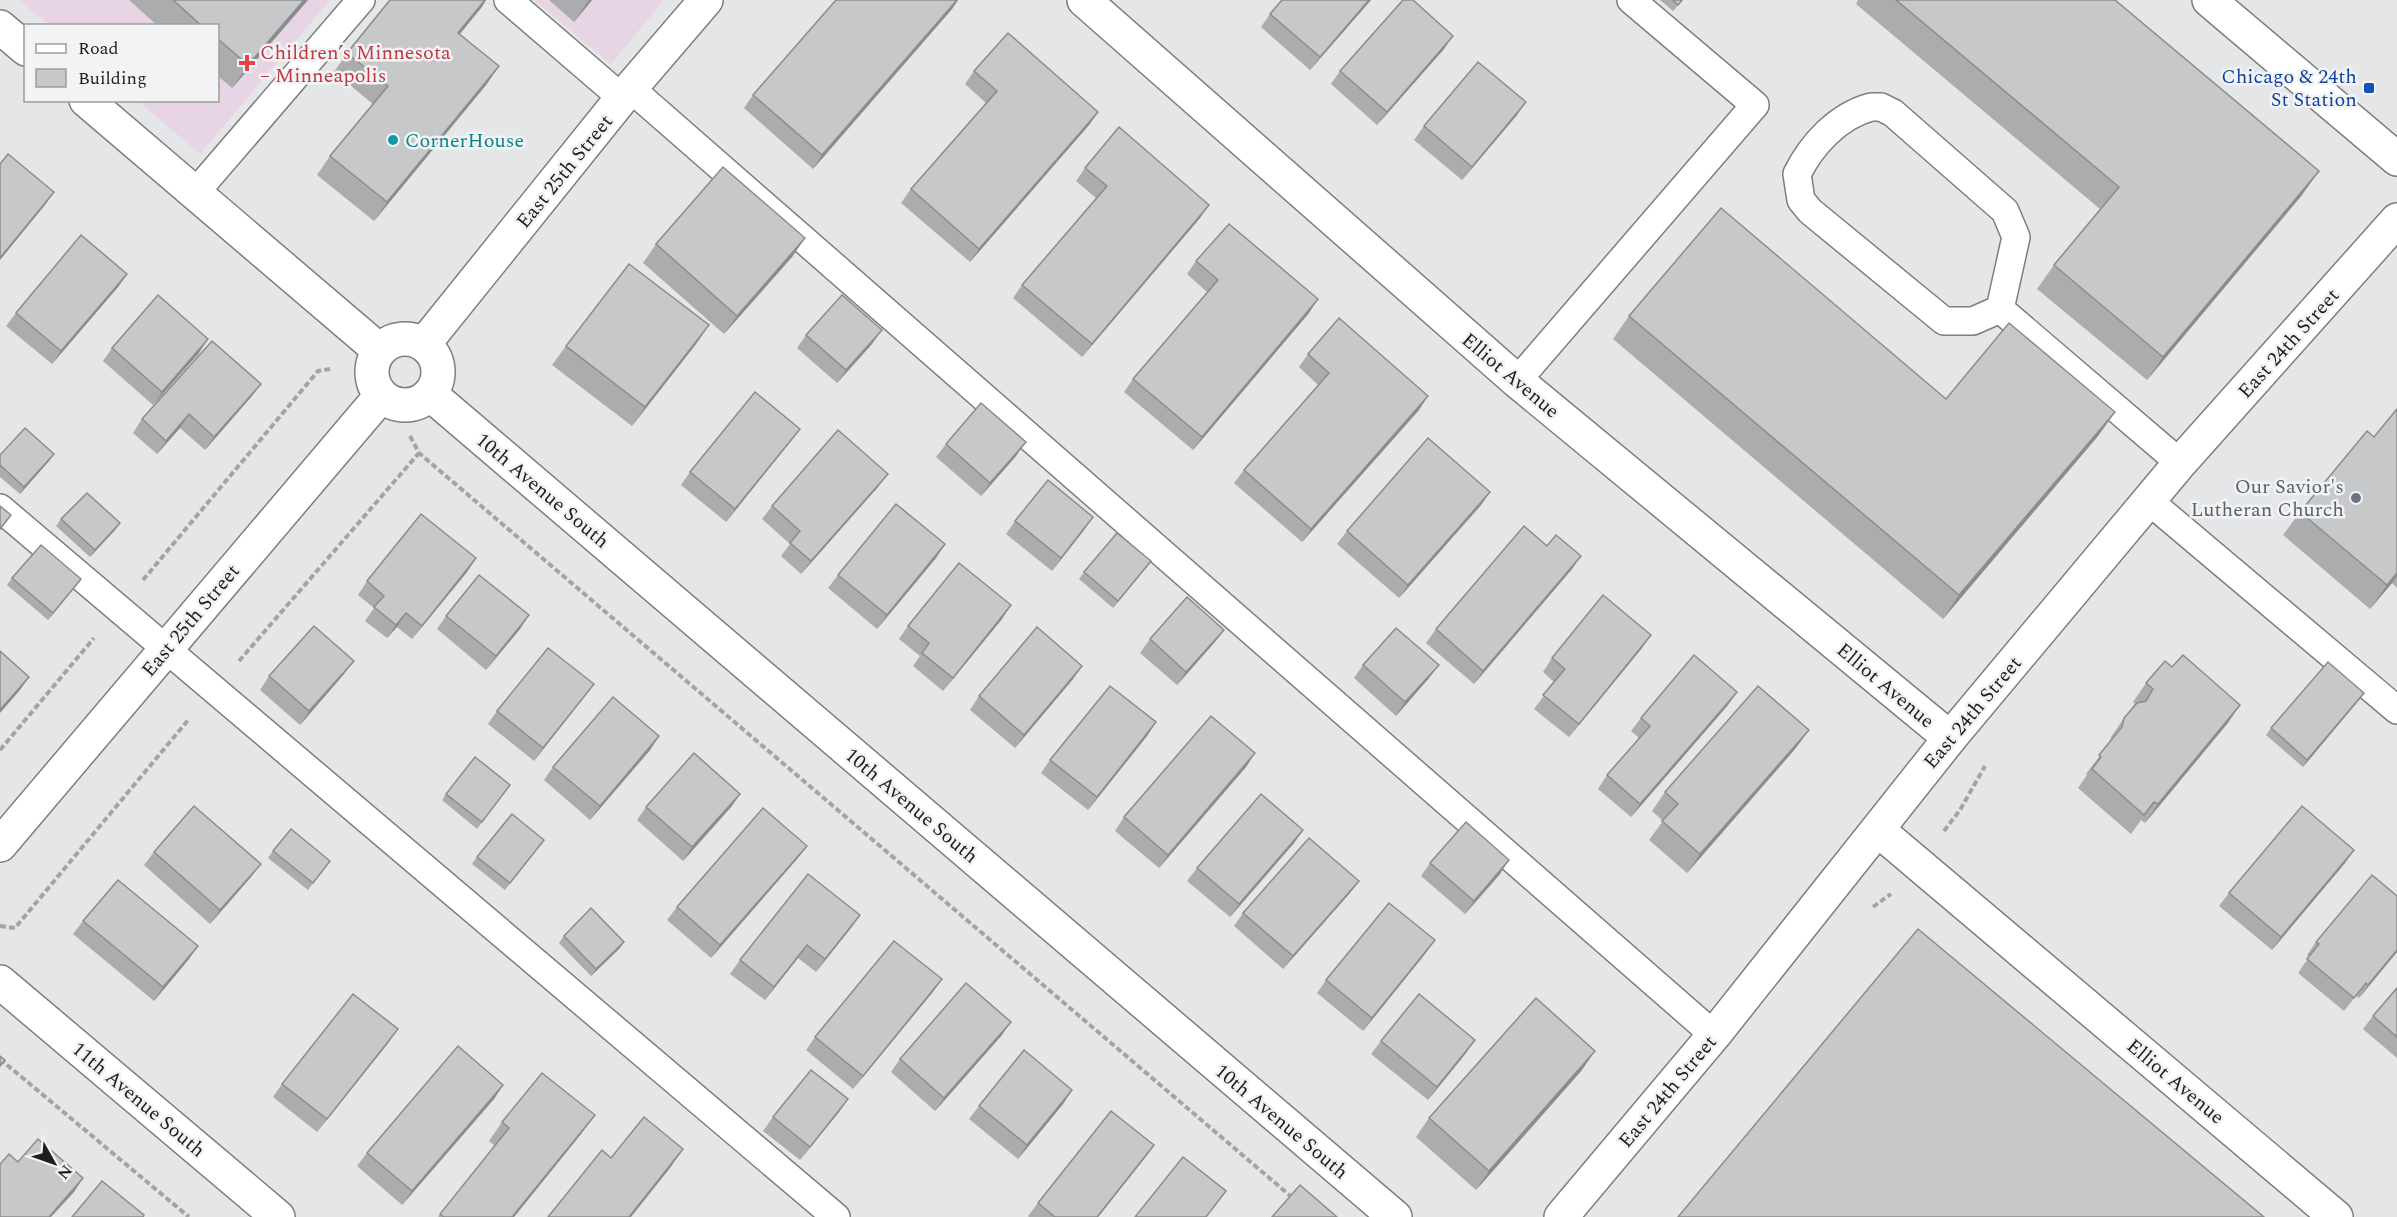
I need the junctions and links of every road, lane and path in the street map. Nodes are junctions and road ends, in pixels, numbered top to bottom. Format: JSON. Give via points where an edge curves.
{"nodes":[{"id":1,"x":361,"y":0,"type":"edge"},
{"id":2,"x":508,"y":0,"type":"edge"},
{"id":3,"x":706,"y":0,"type":"edge"},
{"id":4,"x":1084,"y":0,"type":"edge"},
{"id":5,"x":1631,"y":0,"type":"edge"},
{"id":6,"x":2209,"y":0,"type":"edge"},
{"id":7,"x":0,"y":27,"type":"edge"},
{"id":8,"x":24,"y":47,"type":"edge"},
{"id":9,"x":626,"y":93,"type":"junction"},
{"id":10,"x":88,"y":102,"type":"edge"},
{"id":11,"x":2397,"y":159,"type":"edge"},
{"id":12,"x":195,"y":193,"type":"junction"},
{"id":13,"x":2397,"y":220,"type":"edge"},
{"id":14,"x":2000,"y":309,"type":"junction"},
{"id":15,"x":424,"y":344,"type":"junction"},
{"id":16,"x":379,"y":350,"type":"junction"},
{"id":17,"x":330,"y":369,"type":"dead end"},
{"id":18,"x":1517,"y":381,"type":"junction"},
{"id":19,"x":430,"y":394,"type":"junction"},
{"id":20,"x":381,"y":396,"type":"junction"},
{"id":21,"x":410,"y":436,"type":"dead end"},
{"id":22,"x":2180,"y":463,"type":"junction"},
{"id":23,"x":2149,"y":501,"type":"junction"},
{"id":24,"x":0,"y":507,"type":"edge"},
{"id":25,"x":118,"y":609,"type":"junction"},
{"id":26,"x":165,"y":649,"type":"junction"},
{"id":27,"x":2397,"y":710,"type":"edge"},
{"id":28,"x":1950,"y":738,"type":"junction"},
{"id":29,"x":0,"y":750,"type":"edge"},
{"id":30,"x":1878,"y":830,"type":"junction"},
{"id":31,"x":0,"y":845,"type":"edge"},
{"id":32,"x":0,"y":982,"type":"edge"},
{"id":33,"x":1714,"y":1035,"type":"junction"},
{"id":34,"x":0,"y":1059,"type":"edge"},
{"id":35,"x":1298,"y":1202,"type":"edge"},
{"id":36,"x":189,"y":1217,"type":"edge"},
{"id":37,"x":278,"y":1217,"type":"edge"},
{"id":38,"x":836,"y":1217,"type":"edge"},
{"id":39,"x":1395,"y":1217,"type":"edge"},
{"id":40,"x":1561,"y":1217,"type":"edge"},
{"id":41,"x":2336,"y":1217,"type":"edge"}],
"edges":[{"from":1,"to":12,"type":"lane"},
{"from":2,"to":9,"type":"lane"},
{"from":3,"to":9,"type":"street","name":"East 25th Street"},
{"from":4,"to":18,"type":"street","name":"Elliot Avenue"},
{"from":5,"to":18,"type":"lane","via":[[1755,105]]},
{"from":6,"to":11,"type":"street"},
{"from":7,"to":8,"type":"street"},
{"from":9,"to":15,"type":"street","name":"East 25th Street"},
{"from":9,"to":33,"type":"lane"},
{"from":10,"to":12,"type":"street"},
{"from":12,"to":16,"type":"street"},
{"from":13,"to":22,"type":"street","name":"East 24th Street"},
{"from":14,"to":14,"type":"lane","via":[[2016,237],[2005,211],[1893,113],[1881,107],[1860,110],[1846,118],[1814,146],[1797,174],[1801,200],[1810,212],[1944,321],[1973,321]]},
{"from":14,"to":22,"type":"lane"},
{"from":15,"to":16,"type":"street","via":[[396,339]]},
{"from":15,"to":19,"type":"street","via":[[437,363],[438,373]]},
{"from":16,"to":20,"type":"street","via":[[371,378]]},
{"from":17,"to":25,"type":"path","via":[[318,371]]},
{"from":18,"to":28,"type":"street","name":"Elliot Avenue"},
{"from":19,"to":20,"type":"street","via":[[422,401],[400,405]]},
{"from":19,"to":39,"type":"street","name":"10th Avenue South"},
{"from":20,"to":26,"type":"street","name":"East 25th Street"},
{"from":21,"to":35,"type":"path","via":[[419,453]]},
{"from":22,"to":23,"type":"street","name":"East 24th Street"},
{"from":23,"to":27,"type":"lane"},
{"from":23,"to":28,"type":"street","name":"East 24th Street"},
{"from":24,"to":25,"type":"lane"},
{"from":25,"to":26,"type":"lane"},
{"from":25,"to":29,"type":"path"},
{"from":26,"to":31,"type":"street","name":"East 25th Street"},
{"from":26,"to":38,"type":"lane"},
{"from":28,"to":30,"type":"street","name":"East 24th Street"},
{"from":30,"to":33,"type":"street","name":"East 24th Street"},
{"from":30,"to":41,"type":"street","name":"Elliot Avenue"},
{"from":32,"to":37,"type":"street","name":"11th Avenue South"},
{"from":33,"to":40,"type":"street","name":"East 24th Street"},
{"from":34,"to":36,"type":"path"}]}
